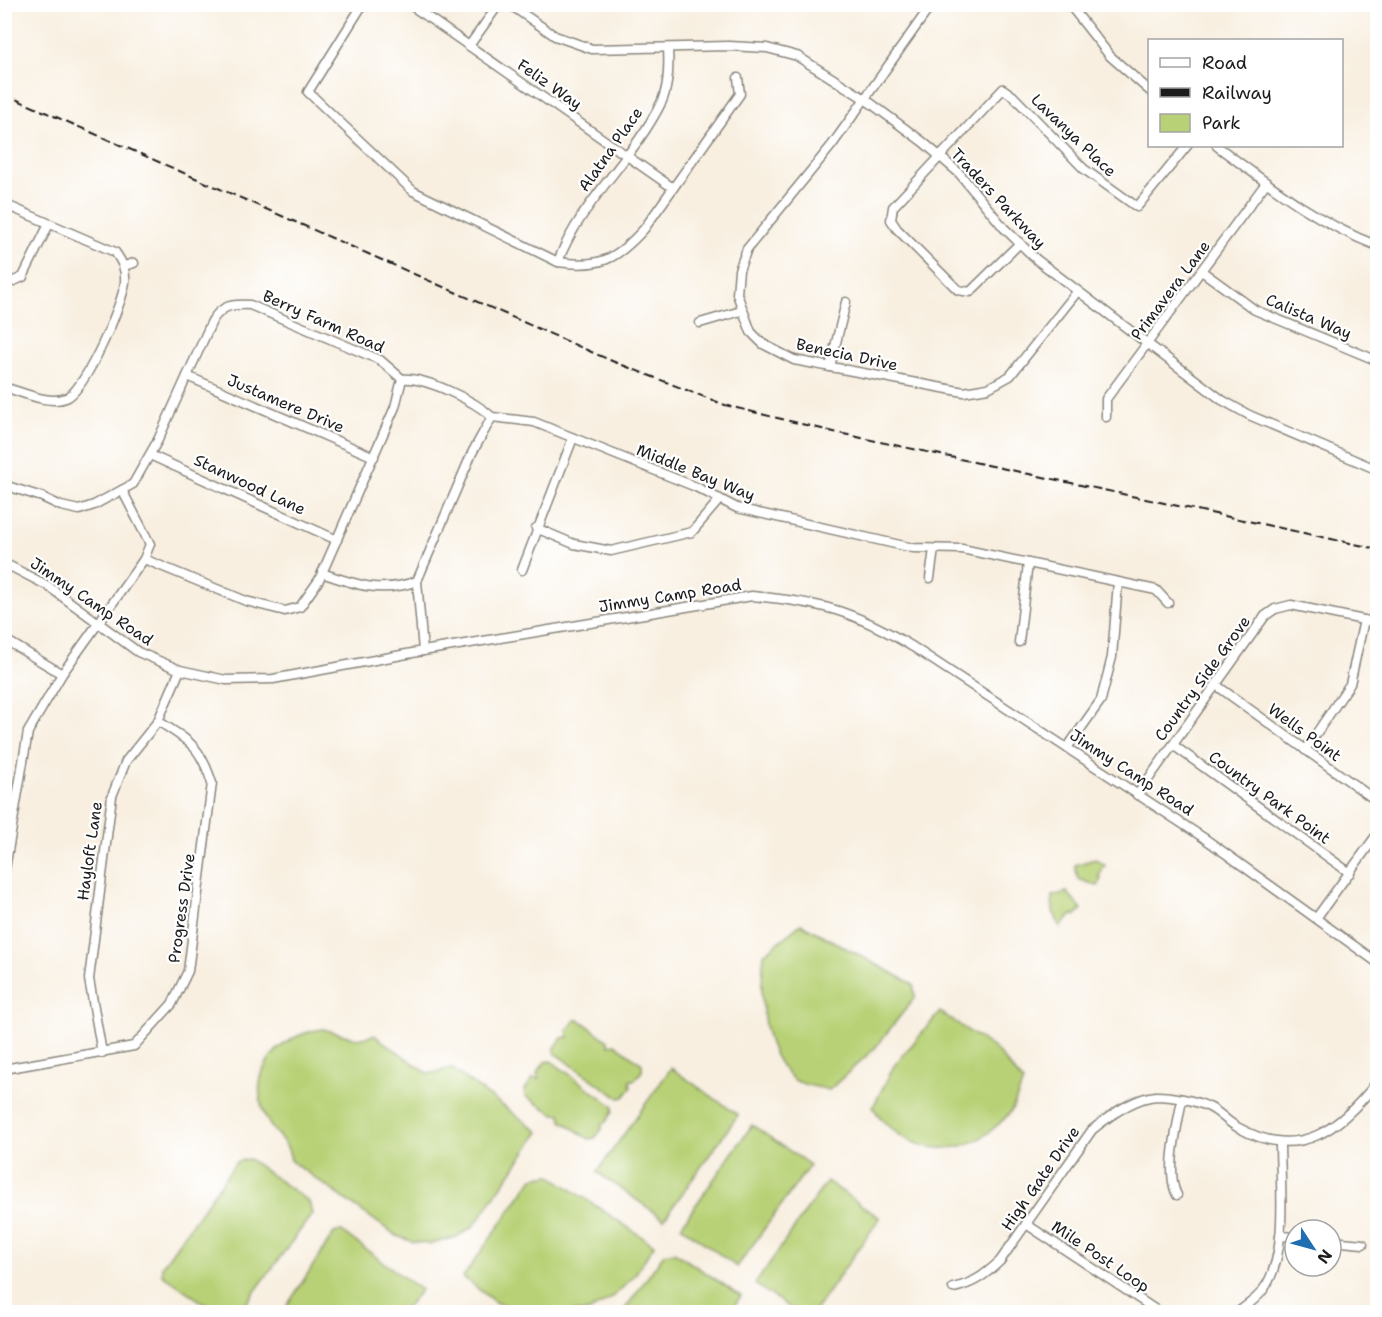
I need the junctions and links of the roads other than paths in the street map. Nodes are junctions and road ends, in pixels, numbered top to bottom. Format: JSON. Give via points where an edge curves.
{"nodes":[{"id":1,"x":363,"y":4,"type":"edge"},
{"id":2,"x":409,"y":4,"type":"edge"},
{"id":3,"x":499,"y":4,"type":"edge"},
{"id":4,"x":509,"y":4,"type":"edge"},
{"id":5,"x":932,"y":4,"type":"edge"},
{"id":6,"x":1069,"y":4,"type":"edge"},
{"id":7,"x":469,"y":46,"type":"junction"},
{"id":8,"x":668,"y":48,"type":"junction"},
{"id":9,"x":738,"y":78,"type":"dead end"},
{"id":10,"x":1148,"y":91,"type":"edge"},
{"id":11,"x":865,"y":99,"type":"junction"},
{"id":12,"x":1186,"y":147,"type":"edge"},
{"id":13,"x":1217,"y":147,"type":"edge"},
{"id":14,"x":626,"y":155,"type":"junction"},
{"id":15,"x":939,"y":156,"type":"junction"},
{"id":16,"x":1266,"y":183,"type":"junction"},
{"id":17,"x":673,"y":188,"type":"junction"},
{"id":18,"x":4,"y":204,"type":"edge"},
{"id":19,"x":49,"y":224,"type":"junction"},
{"id":20,"x":1020,"y":243,"type":"junction"},
{"id":21,"x":1377,"y":246,"type":"edge"},
{"id":22,"x":558,"y":262,"type":"junction"},
{"id":23,"x":134,"y":263,"type":"dead end"},
{"id":24,"x":124,"y":266,"type":"junction"},
{"id":25,"x":1203,"y":272,"type":"junction"},
{"id":26,"x":9,"y":283,"type":"dead end"},
{"id":27,"x":1077,"y":291,"type":"junction"},
{"id":28,"x":846,"y":302,"type":"dead end"},
{"id":29,"x":741,"y":311,"type":"junction"},
{"id":30,"x":700,"y":323,"type":"dead end"},
{"id":31,"x":1149,"y":344,"type":"junction"},
{"id":32,"x":1377,"y":361,"type":"edge"},
{"id":33,"x":830,"y":367,"type":"junction"},
{"id":34,"x":187,"y":376,"type":"junction"},
{"id":35,"x":402,"y":379,"type":"junction"},
{"id":36,"x":4,"y":387,"type":"edge"},
{"id":37,"x":492,"y":417,"type":"junction"},
{"id":38,"x":1106,"y":417,"type":"dead end"},
{"id":39,"x":573,"y":438,"type":"junction"},
{"id":40,"x":150,"y":455,"type":"junction"},
{"id":41,"x":374,"y":457,"type":"junction"},
{"id":42,"x":1377,"y":470,"type":"edge"},
{"id":43,"x":4,"y":485,"type":"edge"},
{"id":44,"x":122,"y":490,"type":"junction"},
{"id":45,"x":720,"y":499,"type":"junction"},
{"id":46,"x":536,"y":528,"type":"junction"},
{"id":47,"x":337,"y":540,"type":"junction"},
{"id":48,"x":934,"y":549,"type":"junction"},
{"id":49,"x":144,"y":559,"type":"junction"},
{"id":50,"x":4,"y":562,"type":"edge"},
{"id":51,"x":1028,"y":563,"type":"junction"},
{"id":52,"x":522,"y":570,"type":"dead end"},
{"id":53,"x":322,"y":573,"type":"junction"},
{"id":54,"x":930,"y":578,"type":"dead end"},
{"id":55,"x":417,"y":581,"type":"junction"},
{"id":56,"x":1118,"y":582,"type":"junction"},
{"id":57,"x":1168,"y":603,"type":"dead end"},
{"id":58,"x":1364,"y":620,"type":"junction"},
{"id":59,"x":1377,"y":623,"type":"edge"},
{"id":60,"x":99,"y":624,"type":"junction"},
{"id":61,"x":4,"y":639,"type":"edge"},
{"id":62,"x":1019,"y":642,"type":"dead end"},
{"id":63,"x":423,"y":651,"type":"junction"},
{"id":64,"x":180,"y":670,"type":"junction"},
{"id":65,"x":62,"y":674,"type":"junction"},
{"id":66,"x":1216,"y":685,"type":"junction"},
{"id":67,"x":158,"y":721,"type":"junction"},
{"id":68,"x":1173,"y":745,"type":"junction"},
{"id":69,"x":1067,"y":748,"type":"junction"},
{"id":70,"x":1305,"y":750,"type":"junction"},
{"id":71,"x":1137,"y":795,"type":"junction"},
{"id":72,"x":1377,"y":802,"type":"edge"},
{"id":73,"x":1377,"y":833,"type":"edge"},
{"id":74,"x":1350,"y":873,"type":"junction"},
{"id":75,"x":4,"y":875,"type":"edge"},
{"id":76,"x":1317,"y":917,"type":"junction"},
{"id":77,"x":1377,"y":963,"type":"edge"},
{"id":78,"x":102,"y":1053,"type":"junction"},
{"id":79,"x":4,"y":1059,"type":"edge"},
{"id":80,"x":5,"y":1069,"type":"edge"},
{"id":81,"x":1377,"y":1081,"type":"edge"},
{"id":82,"x":1182,"y":1099,"type":"junction"},
{"id":83,"x":1280,"y":1142,"type":"junction"},
{"id":84,"x":1177,"y":1195,"type":"dead end"},
{"id":85,"x":1026,"y":1224,"type":"junction"},
{"id":86,"x":1280,"y":1236,"type":"junction"},
{"id":87,"x":1283,"y":1236,"type":"edge"},
{"id":88,"x":1343,"y":1242,"type":"edge"},
{"id":89,"x":1364,"y":1244,"type":"dead end"},
{"id":90,"x":952,"y":1288,"type":"dead end"},
{"id":91,"x":1159,"y":1312,"type":"edge"},
{"id":92,"x":1238,"y":1312,"type":"edge"}],
"edges":[{"from":1,"to":22,"type":"street","via":[[308,92],[413,191]]},
{"from":2,"to":7,"type":"street","name":"Feliz Way"},
{"from":3,"to":7,"type":"street"},
{"from":4,"to":8,"type":"street","name":"Traders Parkway","via":[[555,36],[592,49]]},
{"from":5,"to":11,"type":"street","name":"Benecia Drive"},
{"from":6,"to":10,"type":"street","via":[[1110,56]]},
{"from":7,"to":14,"type":"street","name":"Feliz Way"},
{"from":8,"to":11,"type":"street","name":"Traders Parkway","via":[[766,48],[797,56]]},
{"from":8,"to":14,"type":"street","name":"Alatna Place","via":[[669,71],[662,102]]},
{"from":9,"to":17,"type":"street","via":[[740,94]]},
{"from":11,"to":15,"type":"street","name":"Traders Parkway"},
{"from":11,"to":29,"type":"street","name":"Benecia Drive","via":[[747,249],[739,270],[737,294]]},
{"from":12,"to":15,"type":"street","name":"Lavanya Place","via":[[1137,207],[1084,169],[1003,90]]},
{"from":13,"to":16,"type":"street"},
{"from":14,"to":17,"type":"street","name":"Feliz Way"},
{"from":14,"to":22,"type":"street","name":"Alatna Place","via":[[573,229]]},
{"from":15,"to":20,"type":"street","name":"Traders Parkway","via":[[959,173]]},
{"from":15,"to":20,"type":"street","via":[[893,207],[891,220],[897,229],[958,290],[970,292]]},
{"from":16,"to":21,"type":"street","via":[[1332,227]]},
{"from":16,"to":25,"type":"street","name":"Primavera Lane"},
{"from":17,"to":22,"type":"street","via":[[626,249],[604,262]]},
{"from":18,"to":19,"type":"street"},
{"from":19,"to":24,"type":"street","via":[[115,252]]},
{"from":19,"to":26,"type":"street","via":[[23,277]]},
{"from":20,"to":27,"type":"street","name":"Traders Parkway"},
{"from":23,"to":24,"type":"street"},
{"from":24,"to":36,"type":"street","via":[[125,283],[112,320],[81,386],[66,398],[43,399]]},
{"from":25,"to":31,"type":"street","name":"Primavera Lane"},
{"from":25,"to":32,"type":"street","name":"Calista Way","via":[[1255,310]]},
{"from":27,"to":31,"type":"street","name":"Traders Parkway"},
{"from":27,"to":33,"type":"street","name":"Benecia Drive","via":[[1010,376],[988,388],[964,392]]},
{"from":28,"to":33,"type":"street"},
{"from":29,"to":30,"type":"street"},
{"from":29,"to":33,"type":"street","name":"Benecia Drive","via":[[751,332],[763,344],[794,360]]},
{"from":31,"to":38,"type":"street","name":"Primavera Lane","via":[[1106,399]]},
{"from":31,"to":42,"type":"street","name":"Traders Parkway","via":[[1249,416]]},
{"from":34,"to":35,"type":"street","name":"Berry Farm Road","via":[[219,309],[234,304],[250,305],[380,360]]},
{"from":34,"to":40,"type":"street","name":"Berry Farm Road"},
{"from":34,"to":41,"type":"street","name":"Justamere Drive"},
{"from":35,"to":37,"type":"street","via":[[414,378],[480,406]]},
{"from":35,"to":41,"type":"street"},
{"from":37,"to":39,"type":"street","name":"Middle Bay Way","via":[[534,422]]},
{"from":37,"to":55,"type":"street","via":[[472,453]]},
{"from":39,"to":45,"type":"street","name":"Middle Bay Way"},
{"from":39,"to":46,"type":"street"},
{"from":40,"to":44,"type":"street","name":"Berry Farm Road","via":[[133,484]]},
{"from":40,"to":47,"type":"street","name":"Stanwood Lane"},
{"from":41,"to":47,"type":"street"},
{"from":43,"to":44,"type":"street","name":"Berry Farm Road","via":[[79,510]]},
{"from":44,"to":49,"type":"street","via":[[150,544]]},
{"from":45,"to":46,"type":"street","via":[[692,532],[611,551],[574,544]]},
{"from":45,"to":48,"type":"street","name":"Middle Bay Way","via":[[747,510],[913,549]]},
{"from":46,"to":52,"type":"street"},
{"from":47,"to":53,"type":"street"},
{"from":48,"to":51,"type":"street","name":"Middle Bay Way","via":[[962,549]]},
{"from":48,"to":54,"type":"street"},
{"from":49,"to":53,"type":"street","via":[[246,601],[285,611],[300,607],[308,599]]},
{"from":49,"to":60,"type":"street"},
{"from":50,"to":60,"type":"street","name":"Jimmy Camp Road","via":[[48,586]]},
{"from":51,"to":56,"type":"street","name":"Middle Bay Way"},
{"from":51,"to":62,"type":"street"},
{"from":53,"to":55,"type":"street","via":[[365,588],[400,587]]},
{"from":55,"to":63,"type":"street"},
{"from":56,"to":57,"type":"street","name":"Middle Bay Way","via":[[1156,590]]},
{"from":56,"to":69,"type":"street","via":[[1112,657],[1101,700]]},
{"from":58,"to":59,"type":"street","name":"Country Side Grove"},
{"from":58,"to":66,"type":"street","name":"Country Side Grove","via":[[1291,605],[1275,609],[1265,616]]},
{"from":58,"to":70,"type":"street","via":[[1350,684]]},
{"from":60,"to":64,"type":"street","name":"Jimmy Camp Road","via":[[138,652]]},
{"from":60,"to":65,"type":"street"},
{"from":61,"to":65,"type":"street"},
{"from":63,"to":64,"type":"street","name":"Jimmy Camp Road","via":[[273,679],[226,680]]},
{"from":63,"to":69,"type":"street","name":"Jimmy Camp Road","via":[[752,596],[802,600],[875,624]]},
{"from":64,"to":67,"type":"street","name":"Hayloft Lane"},
{"from":65,"to":75,"type":"street","via":[[28,732]]},
{"from":66,"to":68,"type":"street","name":"Country Side Grove"},
{"from":66,"to":70,"type":"street","name":"Wells Point"},
{"from":67,"to":78,"type":"street","name":"Hayloft Lane","via":[[126,761],[112,796],[88,978]]},
{"from":67,"to":78,"type":"street","name":"Progress Drive","via":[[185,738],[203,756],[212,783],[188,971],[172,1004],[134,1046]]},
{"from":68,"to":71,"type":"street","name":"Country Side Grove"},
{"from":68,"to":74,"type":"street","name":"Country Park Point"},
{"from":69,"to":71,"type":"street","name":"Jimmy Camp Road"},
{"from":70,"to":72,"type":"street","name":"Wells Point"},
{"from":71,"to":76,"type":"street","name":"Jimmy Camp Road"},
{"from":73,"to":74,"type":"street"},
{"from":74,"to":76,"type":"street"},
{"from":76,"to":77,"type":"street","name":"Jimmy Camp Road"},
{"from":78,"to":80,"type":"street","name":"Progress Drive"},
{"from":79,"to":80,"type":"street"},
{"from":81,"to":83,"type":"street","name":"High Gate Drive","via":[[1323,1135]]},
{"from":82,"to":83,"type":"street","name":"High Gate Drive","via":[[1210,1107],[1237,1128]]},
{"from":82,"to":84,"type":"street","via":[[1173,1155],[1173,1186]]},
{"from":82,"to":85,"type":"street","name":"High Gate Drive","via":[[1154,1096],[1109,1115],[1092,1130]]},
{"from":83,"to":86,"type":"street"},
{"from":85,"to":90,"type":"street","name":"High Gate Drive","via":[[985,1275]]},
{"from":85,"to":91,"type":"street","name":"Mile Post Loop"},
{"from":86,"to":87,"type":"street"},
{"from":86,"to":92,"type":"street","via":[[1276,1263],[1263,1290]]},
{"from":88,"to":89,"type":"street"}]}
